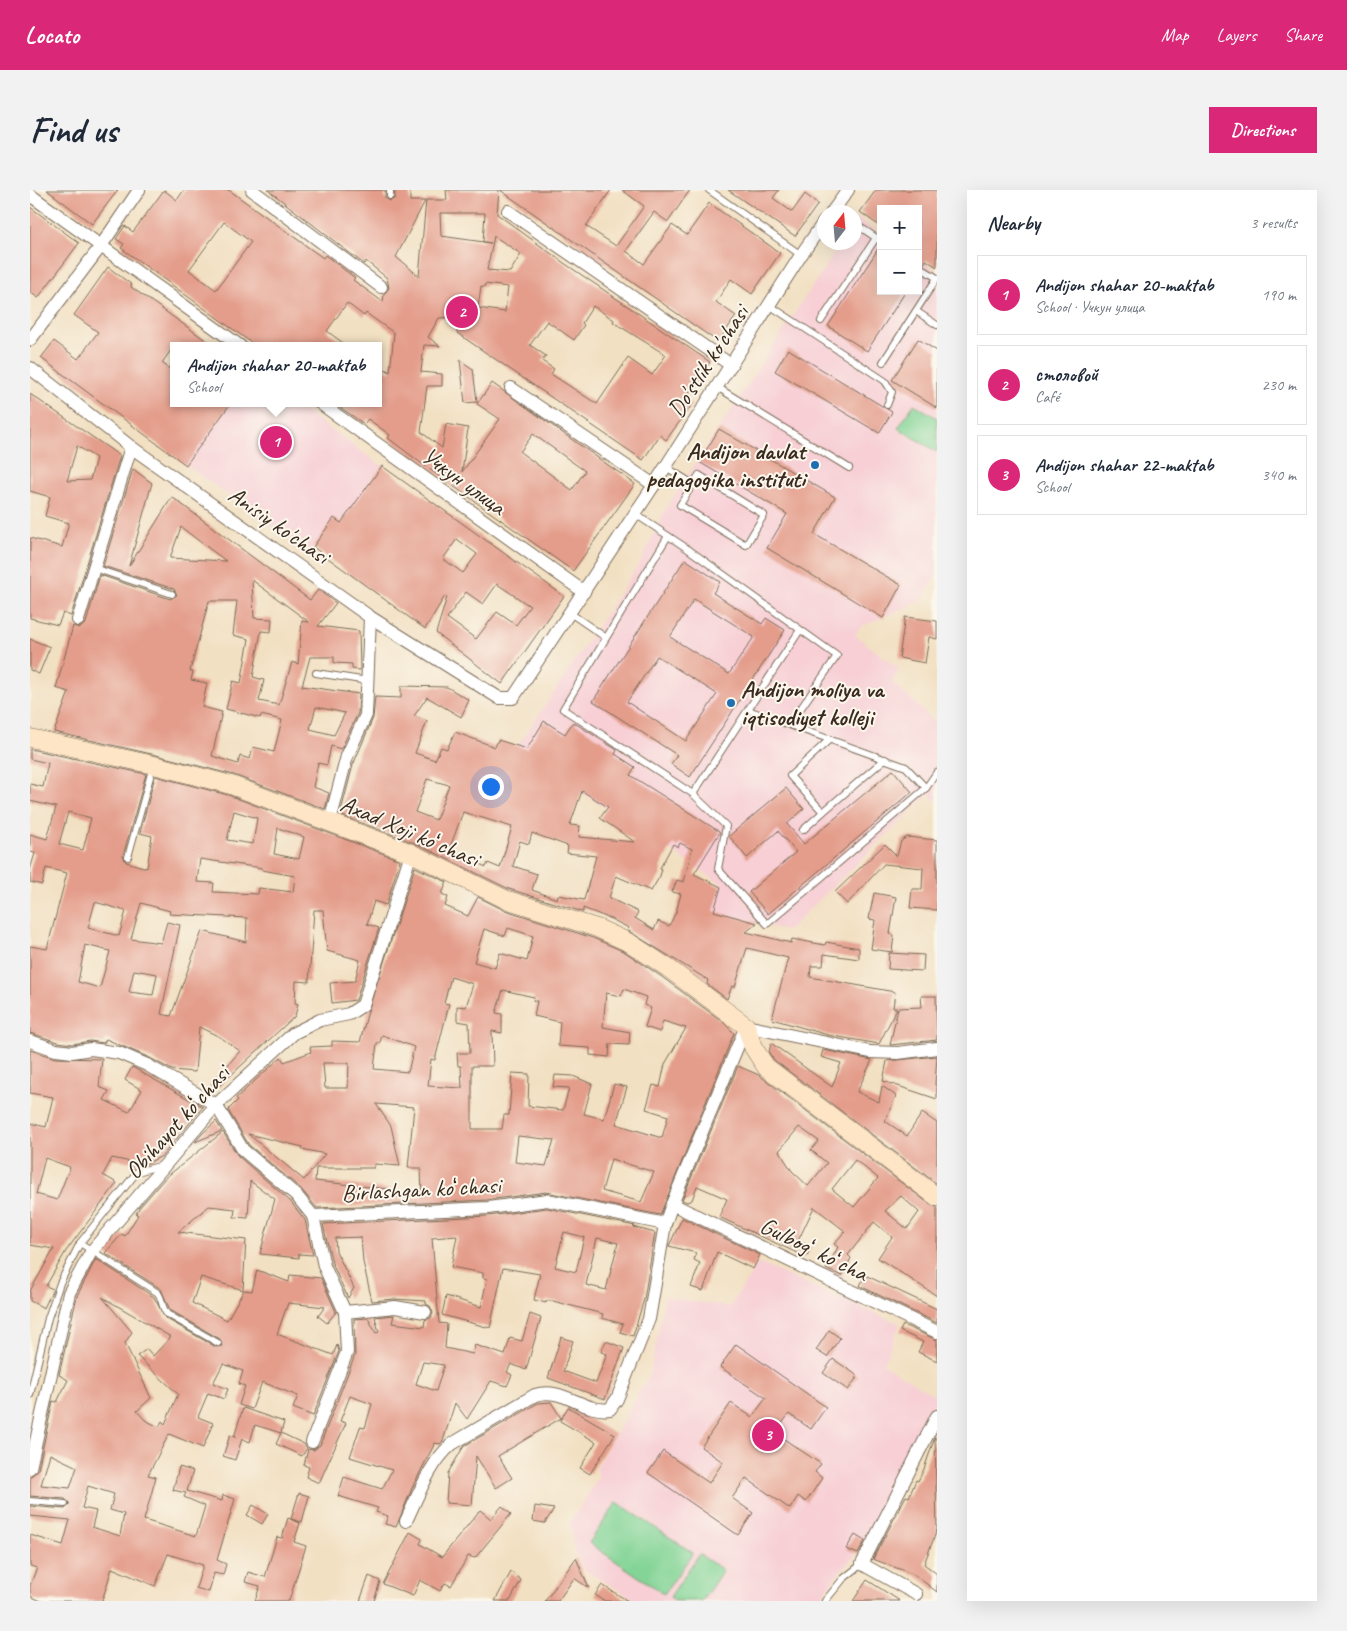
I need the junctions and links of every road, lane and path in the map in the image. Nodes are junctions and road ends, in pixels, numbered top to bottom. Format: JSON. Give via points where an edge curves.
{"nodes":[{"id":1,"x":140,"y":190,"type":"edge"},
{"id":2,"x":252,"y":190,"type":"edge"},
{"id":3,"x":709,"y":190,"type":"edge"},
{"id":4,"x":848,"y":190,"type":"edge"},
{"id":5,"x":30,"y":195,"type":"edge"},
{"id":6,"x":839,"y":205,"type":"edge"},
{"id":7,"x":508,"y":211,"type":"dead end"},
{"id":8,"x":862,"y":228,"type":"edge"},
{"id":9,"x":817,"y":232,"type":"edge"},
{"id":10,"x":877,"y":238,"type":"edge"},
{"id":11,"x":877,"y":242,"type":"edge"},
{"id":12,"x":101,"y":246,"type":"junction"},
{"id":13,"x":801,"y":255,"type":"junction"},
{"id":14,"x":922,"y":269,"type":"edge"},
{"id":15,"x":381,"y":287,"type":"dead end"},
{"id":16,"x":769,"y":305,"type":"junction"},
{"id":17,"x":916,"y":311,"type":"junction"},
{"id":18,"x":822,"y":321,"type":"dead end"},
{"id":19,"x":937,"y":325,"type":"edge"},
{"id":20,"x":30,"y":340,"type":"edge"},
{"id":21,"x":234,"y":342,"type":"edge"},
{"id":22,"x":882,"y":362,"type":"dead end"},
{"id":23,"x":731,"y":365,"type":"junction"},
{"id":24,"x":30,"y":368,"type":"edge"},
{"id":25,"x":717,"y":387,"type":"junction"},
{"id":26,"x":511,"y":388,"type":"dead end"},
{"id":27,"x":887,"y":405,"type":"dead end"},
{"id":28,"x":326,"y":407,"type":"edge"},
{"id":29,"x":131,"y":446,"type":"junction"},
{"id":30,"x":666,"y":467,"type":"junction"},
{"id":31,"x":849,"y":468,"type":"dead end"},
{"id":32,"x":693,"y":484,"type":"junction"},
{"id":33,"x":654,"y":485,"type":"junction"},
{"id":34,"x":635,"y":514,"type":"junction"},
{"id":35,"x":668,"y":536,"type":"junction"},
{"id":36,"x":94,"y":568,"type":"junction"},
{"id":37,"x":584,"y":592,"type":"junction"},
{"id":38,"x":172,"y":594,"type":"dead end"},
{"id":39,"x":570,"y":613,"type":"junction"},
{"id":40,"x":370,"y":616,"type":"junction"},
{"id":41,"x":78,"y":620,"type":"dead end"},
{"id":42,"x":800,"y":630,"type":"junction"},
{"id":43,"x":605,"y":637,"type":"junction"},
{"id":44,"x":316,"y":673,"type":"dead end"},
{"id":45,"x":368,"y":681,"type":"junction"},
{"id":46,"x":513,"y":698,"type":"joint"},
{"id":47,"x":748,"y":710,"type":"junction"},
{"id":48,"x":790,"y":724,"type":"junction"},
{"id":49,"x":30,"y":738,"type":"edge"},
{"id":50,"x":830,"y":739,"type":"junction"},
{"id":51,"x":885,"y":759,"type":"junction"},
{"id":52,"x":154,"y":765,"type":"junction"},
{"id":53,"x":937,"y":772,"type":"edge"},
{"id":54,"x":926,"y":788,"type":"junction"},
{"id":55,"x":693,"y":794,"type":"junction"},
{"id":56,"x":823,"y":812,"type":"junction"},
{"id":57,"x":330,"y":821,"type":"junction"},
{"id":58,"x":803,"y":830,"type":"dead end"},
{"id":59,"x":411,"y":853,"type":"junction"},
{"id":60,"x":128,"y":857,"type":"dead end"},
{"id":61,"x":746,"y":1026,"type":"junction"},
{"id":62,"x":30,"y":1041,"type":"edge"},
{"id":63,"x":937,"y":1048,"type":"edge"},
{"id":64,"x":216,"y":1105,"type":"junction"},
{"id":65,"x":167,"y":1164,"type":"junction"},
{"id":66,"x":937,"y":1197,"type":"edge"},
{"id":67,"x":672,"y":1204,"type":"junction"},
{"id":68,"x":313,"y":1216,"type":"junction"},
{"id":69,"x":666,"y":1224,"type":"junction"},
{"id":70,"x":80,"y":1243,"type":"junction"},
{"id":71,"x":91,"y":1252,"type":"junction"},
{"id":72,"x":346,"y":1312,"type":"junction"},
{"id":73,"x":425,"y":1312,"type":"dead end"},
{"id":74,"x":937,"y":1332,"type":"edge"},
{"id":75,"x":218,"y":1344,"type":"dead end"},
{"id":76,"x":32,"y":1386,"type":"junction"},
{"id":77,"x":46,"y":1389,"type":"junction"},
{"id":78,"x":30,"y":1395,"type":"edge"},
{"id":79,"x":937,"y":1416,"type":"edge"},
{"id":80,"x":312,"y":1442,"type":"dead end"},
{"id":81,"x":30,"y":1468,"type":"edge"},
{"id":82,"x":30,"y":1501,"type":"edge"},
{"id":83,"x":66,"y":1504,"type":"dead end"},
{"id":84,"x":406,"y":1521,"type":"dead end"},
{"id":85,"x":862,"y":1564,"type":"junction"},
{"id":86,"x":918,"y":1597,"type":"edge"},
{"id":87,"x":825,"y":1601,"type":"edge"}],
"edges":[{"from":1,"to":12,"type":"street"},
{"from":2,"to":15,"type":"street"},
{"from":3,"to":13,"type":"lane"},
{"from":4,"to":6,"type":"street"},
{"from":5,"to":12,"type":"street"},
{"from":7,"to":23,"type":"street"},
{"from":8,"to":10,"type":"lane"},
{"from":9,"to":13,"type":"street","name":"Do'stlik ko'chasi"},
{"from":11,"to":18,"type":"lane"},
{"from":12,"to":20,"type":"street"},
{"from":12,"to":21,"type":"street"},
{"from":13,"to":16,"type":"street","name":"Do'stlik ko'chasi"},
{"from":14,"to":17,"type":"lane","via":[[937,278]]},
{"from":16,"to":23,"type":"street","name":"Do'stlik ko'chasi"},
{"from":16,"to":27,"type":"lane","via":[[885,381],[892,392]]},
{"from":17,"to":19,"type":"lane"},
{"from":17,"to":22,"type":"lane"},
{"from":23,"to":25,"type":"street","name":"Do'stlik ko'chasi"},
{"from":24,"to":29,"type":"street","name":"Anisiy ko'chasi"},
{"from":25,"to":30,"type":"street","name":"Do'stlik ko'chasi"},
{"from":25,"to":31,"type":"lane"},
{"from":26,"to":33,"type":"street"},
{"from":28,"to":37,"type":"street","name":"Учкун улица"},
{"from":29,"to":36,"type":"street"},
{"from":29,"to":40,"type":"street","name":"Anisiy ko'chasi"},
{"from":30,"to":32,"type":"lane"},
{"from":30,"to":33,"type":"street","name":"Do'stlik ko'chasi"},
{"from":32,"to":32,"type":"lane","via":[[699,475],[764,515],[746,545],[680,505]]},
{"from":33,"to":34,"type":"street","name":"Do'stlik ko'chasi"},
{"from":34,"to":35,"type":"lane"},
{"from":34,"to":37,"type":"street","name":"Do'stlik ko'chasi"},
{"from":35,"to":42,"type":"lane"},
{"from":35,"to":43,"type":"lane"},
{"from":36,"to":38,"type":"lane"},
{"from":36,"to":41,"type":"street"},
{"from":37,"to":39,"type":"street","name":"Do'stlik ko'chasi"},
{"from":39,"to":43,"type":"lane"},
{"from":39,"to":46,"type":"street","name":"Do'stlik ko'chasi"},
{"from":40,"to":45,"type":"street"},
{"from":40,"to":46,"type":"street","name":"Anisiy ko'chasi","via":[[500,698]]},
{"from":42,"to":47,"type":"lane"},
{"from":42,"to":48,"type":"lane","via":[[837,656]]},
{"from":43,"to":55,"type":"lane","via":[[563,709]]},
{"from":44,"to":45,"type":"lane"},
{"from":45,"to":57,"type":"street","via":[[366,715],[347,756]]},
{"from":47,"to":48,"type":"lane"},
{"from":47,"to":55,"type":"lane"},
{"from":48,"to":50,"type":"lane"},
{"from":49,"to":52,"type":"street","name":"Axad Xoji koʻchasi"},
{"from":50,"to":51,"type":"lane"},
{"from":50,"to":56,"type":"lane","via":[[790,776]]},
{"from":51,"to":54,"type":"lane","via":[[906,767]]},
{"from":51,"to":56,"type":"lane"},
{"from":52,"to":57,"type":"street","name":"Axad Xoji koʻchasi","via":[[231,785]]},
{"from":52,"to":60,"type":"lane"},
{"from":53,"to":54,"type":"lane"},
{"from":54,"to":55,"type":"lane","via":[[767,924],[718,869],[726,826]]},
{"from":56,"to":58,"type":"lane"},
{"from":57,"to":59,"type":"street","name":"Axad Xoji koʻchasi"},
{"from":59,"to":61,"type":"street","name":"Axad Xoji koʻchasi","via":[[505,899],[597,928],[630,943]]},
{"from":59,"to":64,"type":"street","name":"Obihayot koʻchasi","via":[[363,1005],[349,1014],[320,1020],[294,1033]]},
{"from":61,"to":63,"type":"street","via":[[870,1052],[898,1053]]},
{"from":61,"to":66,"type":"street","via":[[753,1047],[766,1067]]},
{"from":61,"to":67,"type":"street"},
{"from":62,"to":64,"type":"street","name":"Birlashgan koʻchasi","via":[[56,1050],[91,1049],[120,1053]]},
{"from":64,"to":65,"type":"street","name":"Obihayot koʻchasi"},
{"from":64,"to":68,"type":"street","name":"Birlashgan koʻchasi","via":[[243,1150],[296,1195]]},
{"from":65,"to":70,"type":"lane","via":[[137,1172]]},
{"from":65,"to":71,"type":"street","name":"Obihayot koʻchasi"},
{"from":67,"to":69,"type":"street"},
{"from":67,"to":74,"type":"street","name":"Gulbogʻ koʻcha"},
{"from":68,"to":69,"type":"street","name":"Birlashgan koʻchasi","via":[[488,1208],[548,1200]]},
{"from":68,"to":72,"type":"street","via":[[324,1266]]},
{"from":69,"to":84,"type":"street","via":[[649,1319],[610,1409],[598,1411],[557,1394],[545,1392],[535,1395],[442,1453],[433,1464]]},
{"from":70,"to":71,"type":"lane"},
{"from":70,"to":76,"type":"lane","via":[[60,1283],[48,1318]]},
{"from":71,"to":75,"type":"lane","via":[[158,1293],[166,1314]]},
{"from":71,"to":77,"type":"street","name":"Obihayot koʻchasi","via":[[69,1293]]},
{"from":72,"to":73,"type":"street","via":[[395,1307]]},
{"from":72,"to":80,"type":"street","via":[[347,1352]]},
{"from":76,"to":77,"type":"lane"},
{"from":76,"to":78,"type":"lane"},
{"from":77,"to":81,"type":"street","name":"Obihayot koʻchasi"},
{"from":79,"to":85,"type":"street"},
{"from":82,"to":83,"type":"lane"},
{"from":85,"to":86,"type":"street"},
{"from":85,"to":87,"type":"lane","via":[[843,1579]]}]}
